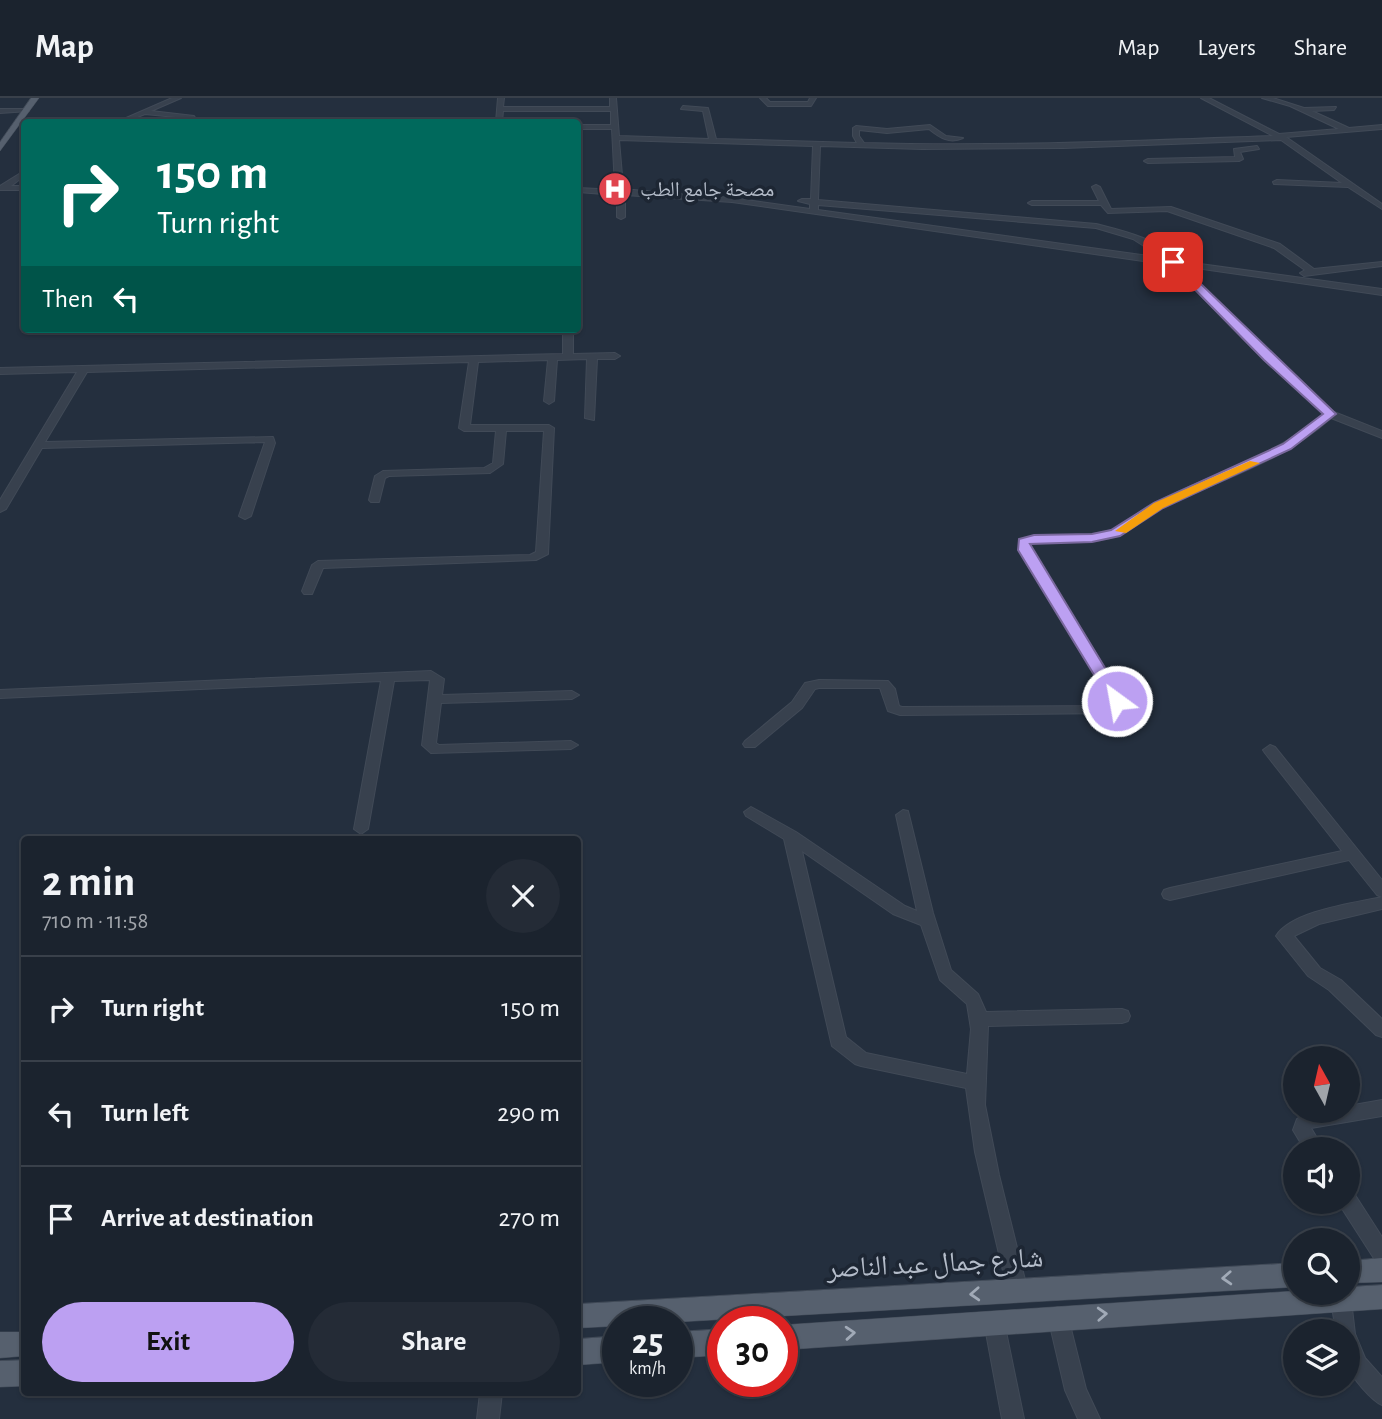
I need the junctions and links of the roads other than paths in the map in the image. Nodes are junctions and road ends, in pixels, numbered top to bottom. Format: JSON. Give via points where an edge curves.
{"nodes":[{"id":1,"x":36,"y":98,"type":"edge"},
{"id":2,"x":178,"y":98,"type":"edge"},
{"id":3,"x":501,"y":98,"type":"edge"},
{"id":4,"x":612,"y":98,"type":"edge"},
{"id":5,"x":764,"y":98,"type":"edge"},
{"id":6,"x":813,"y":98,"type":"edge"},
{"id":7,"x":1204,"y":98,"type":"edge"},
{"id":8,"x":1221,"y":98,"type":"edge"},
{"id":9,"x":1265,"y":98,"type":"edge"},
{"id":10,"x":612,"y":108,"type":"junction"},
{"id":11,"x":683,"y":108,"type":"dead end"},
{"id":12,"x":1334,"y":108,"type":"dead end"},
{"id":13,"x":502,"y":109,"type":"junction"},
{"id":14,"x":0,"y":111,"type":"edge"},
{"id":15,"x":26,"y":111,"type":"junction"},
{"id":16,"x":1304,"y":111,"type":"junction"},
{"id":17,"x":143,"y":113,"type":"junction"},
{"id":18,"x":1240,"y":116,"type":"junction"},
{"id":19,"x":194,"y":118,"type":"dead end"},
{"id":20,"x":128,"y":119,"type":"edge"},
{"id":21,"x":500,"y":119,"type":"edge"},
{"id":22,"x":581,"y":127,"type":"edge"},
{"id":23,"x":612,"y":127,"type":"junction"},
{"id":24,"x":1382,"y":128,"type":"edge"},
{"id":25,"x":1350,"y":131,"type":"junction"},
{"id":26,"x":1280,"y":137,"type":"junction"},
{"id":27,"x":614,"y":138,"type":"junction"},
{"id":28,"x":3,"y":140,"type":"edge"},
{"id":29,"x":713,"y":142,"type":"junction"},
{"id":30,"x":1182,"y":142,"type":"junction"},
{"id":31,"x":817,"y":145,"type":"junction"},
{"id":32,"x":862,"y":146,"type":"junction"},
{"id":33,"x":997,"y":146,"type":"junction"},
{"id":34,"x":1293,"y":146,"type":"junction"},
{"id":35,"x":1203,"y":160,"type":"junction"},
{"id":36,"x":1147,"y":161,"type":"dead end"},
{"id":37,"x":21,"y":175,"type":"edge"},
{"id":38,"x":1277,"y":182,"type":"dead end"},
{"id":39,"x":1348,"y":185,"type":"junction"},
{"id":40,"x":1096,"y":187,"type":"dead end"},
{"id":41,"x":2,"y":188,"type":"edge"},
{"id":42,"x":21,"y":188,"type":"edge"},
{"id":43,"x":581,"y":188,"type":"edge"},
{"id":44,"x":620,"y":189,"type":"junction"},
{"id":45,"x":1032,"y":203,"type":"dead end"},
{"id":46,"x":814,"y":207,"type":"junction"},
{"id":47,"x":1106,"y":207,"type":"junction"},
{"id":48,"x":1382,"y":207,"type":"edge"},
{"id":49,"x":621,"y":217,"type":"dead end"},
{"id":50,"x":1115,"y":229,"type":"junction"},
{"id":51,"x":1168,"y":260,"type":"junction"},
{"id":52,"x":1382,"y":264,"type":"edge"},
{"id":53,"x":1312,"y":272,"type":"junction"},
{"id":54,"x":1284,"y":274,"type":"junction"},
{"id":55,"x":1271,"y":276,"type":"junction"},
{"id":56,"x":1382,"y":292,"type":"edge"},
{"id":57,"x":568,"y":333,"type":"edge"},
{"id":58,"x":615,"y":356,"type":"dead end"},
{"id":59,"x":553,"y":357,"type":"junction"},
{"id":60,"x":568,"y":357,"type":"junction"},
{"id":61,"x":592,"y":357,"type":"junction"},
{"id":62,"x":474,"y":359,"type":"junction"},
{"id":63,"x":83,"y":370,"type":"junction"},
{"id":64,"x":0,"y":371,"type":"edge"},
{"id":65,"x":549,"y":401,"type":"dead end"},
{"id":66,"x":1330,"y":414,"type":"junction"},
{"id":67,"x":590,"y":418,"type":"dead end"},
{"id":68,"x":501,"y":428,"type":"junction"},
{"id":69,"x":1382,"y":435,"type":"edge"},
{"id":70,"x":38,"y":445,"type":"junction"},
{"id":71,"x":375,"y":500,"type":"dead end"},
{"id":72,"x":0,"y":509,"type":"edge"},
{"id":73,"x":245,"y":516,"type":"dead end"},
{"id":74,"x":308,"y":591,"type":"dead end"},
{"id":75,"x":388,"y":677,"type":"junction"},
{"id":76,"x":0,"y":694,"type":"edge"},
{"id":77,"x":572,"y":695,"type":"dead end"},
{"id":78,"x":435,"y":699,"type":"junction"},
{"id":79,"x":750,"y":744,"type":"dead end"},
{"id":80,"x":571,"y":745,"type":"dead end"},
{"id":81,"x":1270,"y":750,"type":"dead end"},
{"id":82,"x":751,"y":812,"type":"dead end"},
{"id":83,"x":903,"y":815,"type":"dead end"},
{"id":84,"x":361,"y":829,"type":"dead end"},
{"id":85,"x":791,"y":835,"type":"junction"},
{"id":86,"x":1353,"y":855,"type":"junction"},
{"id":87,"x":1382,"y":891,"type":"edge"},
{"id":88,"x":1170,"y":894,"type":"dead end"},
{"id":89,"x":1382,"y":903,"type":"edge"},
{"id":90,"x":928,"y":921,"type":"junction"},
{"id":91,"x":1122,"y":1016,"type":"dead end"},
{"id":92,"x":978,"y":1019,"type":"junction"},
{"id":93,"x":1382,"y":1030,"type":"edge"},
{"id":94,"x":976,"y":1083,"type":"junction"},
{"id":95,"x":1382,"y":1108,"type":"edge"},
{"id":96,"x":1307,"y":1137,"type":"edge"},
{"id":97,"x":1356,"y":1214,"type":"edge"},
{"id":98,"x":1382,"y":1254,"type":"edge"},
{"id":99,"x":1382,"y":1270,"type":"edge"},
{"id":100,"x":1360,"y":1271,"type":"edge"},
{"id":101,"x":1283,"y":1276,"type":"edge"},
{"id":102,"x":1018,"y":1292,"type":"junction"},
{"id":103,"x":1382,"y":1297,"type":"edge"},
{"id":104,"x":1360,"y":1299,"type":"edge"},
{"id":105,"x":1283,"y":1303,"type":"edge"},
{"id":106,"x":581,"y":1316,"type":"edge"},
{"id":107,"x":1058,"y":1317,"type":"junction"},
{"id":108,"x":994,"y":1322,"type":"junction"},
{"id":109,"x":798,"y":1337,"type":"edge"},
{"id":110,"x":21,"y":1344,"type":"edge"},
{"id":111,"x":0,"y":1345,"type":"edge"},
{"id":112,"x":602,"y":1350,"type":"edge"},
{"id":113,"x":581,"y":1352,"type":"edge"},
{"id":114,"x":1360,"y":1367,"type":"edge"},
{"id":115,"x":21,"y":1373,"type":"edge"},
{"id":116,"x":0,"y":1374,"type":"edge"},
{"id":117,"x":1382,"y":1394,"type":"edge"},
{"id":118,"x":491,"y":1396,"type":"edge"},
{"id":119,"x":488,"y":1419,"type":"edge"},
{"id":120,"x":1013,"y":1419,"type":"edge"},
{"id":121,"x":1089,"y":1419,"type":"edge"}],
"edges":[{"from":1,"to":15,"type":"main road"},
{"from":2,"to":17,"type":"street"},
{"from":3,"to":13,"type":"street"},
{"from":4,"to":10,"type":"street"},
{"from":5,"to":6,"type":"street","via":[[768,104],[780,106],[811,104]]},
{"from":7,"to":18,"type":"street"},
{"from":8,"to":18,"type":"street"},
{"from":9,"to":16,"type":"street"},
{"from":10,"to":13,"type":"street"},
{"from":10,"to":23,"type":"street"},
{"from":11,"to":29,"type":"street","via":[[706,109]]},
{"from":12,"to":16,"type":"street"},
{"from":13,"to":21,"type":"street"},
{"from":14,"to":15,"type":"street"},
{"from":15,"to":28,"type":"main road"},
{"from":16,"to":25,"type":"street"},
{"from":17,"to":19,"type":"street"},
{"from":17,"to":20,"type":"street"},
{"from":18,"to":26,"type":"street"},
{"from":22,"to":23,"type":"street"},
{"from":23,"to":27,"type":"street"},
{"from":24,"to":25,"type":"street"},
{"from":25,"to":26,"type":"street"},
{"from":26,"to":30,"type":"street"},
{"from":26,"to":34,"type":"street"},
{"from":27,"to":29,"type":"street"},
{"from":27,"to":44,"type":"street"},
{"from":29,"to":31,"type":"street"},
{"from":30,"to":33,"type":"street"},
{"from":30,"to":35,"type":"street"},
{"from":31,"to":32,"type":"street"},
{"from":31,"to":46,"type":"street"},
{"from":32,"to":33,"type":"street"},
{"from":32,"to":33,"type":"street","via":[[856,128],[923,127],[935,129],[944,138],[988,139]]},
{"from":34,"to":35,"type":"street","via":[[1239,149],[1235,152],[1239,159]]},
{"from":34,"to":39,"type":"street"},
{"from":35,"to":36,"type":"street"},
{"from":37,"to":41,"type":"street"},
{"from":38,"to":39,"type":"street"},
{"from":39,"to":48,"type":"street"},
{"from":40,"to":47,"type":"street"},
{"from":41,"to":42,"type":"street"},
{"from":43,"to":44,"type":"street"},
{"from":44,"to":46,"type":"street"},
{"from":44,"to":49,"type":"street"},
{"from":45,"to":47,"type":"street"},
{"from":46,"to":50,"type":"street"},
{"from":46,"to":51,"type":"street"},
{"from":47,"to":50,"type":"street"},
{"from":47,"to":53,"type":"street","via":[[1168,209],[1277,246]]},
{"from":50,"to":51,"type":"street","via":[[1141,239]]},
{"from":51,"to":54,"type":"street"},
{"from":51,"to":55,"type":"street"},
{"from":51,"to":66,"type":"street"},
{"from":52,"to":53,"type":"street"},
{"from":53,"to":54,"type":"street"},
{"from":54,"to":55,"type":"street"},
{"from":55,"to":56,"type":"street"},
{"from":57,"to":60,"type":"street"},
{"from":58,"to":61,"type":"street"},
{"from":59,"to":60,"type":"street"},
{"from":59,"to":62,"type":"street"},
{"from":59,"to":65,"type":"street"},
{"from":60,"to":61,"type":"street"},
{"from":61,"to":67,"type":"street"},
{"from":62,"to":63,"type":"street"},
{"from":62,"to":68,"type":"street","via":[[463,426]]},
{"from":63,"to":64,"type":"street"},
{"from":63,"to":70,"type":"street"},
{"from":66,"to":69,"type":"street"},
{"from":66,"to":79,"type":"street","via":[[1287,446],[1158,506],[1116,533],[1023,542],[1115,695],[1117,704],[1110,710],[900,711],[893,708],[883,684],[819,684],[810,687],[797,705]]},
{"from":68,"to":71,"type":"street","via":[[495,468],[387,473],[380,476]]},
{"from":68,"to":74,"type":"street","via":[[549,428],[545,527],[539,557],[324,564],[315,568]]},
{"from":70,"to":72,"type":"street"},
{"from":70,"to":73,"type":"street","via":[[269,439]]},
{"from":75,"to":76,"type":"street"},
{"from":75,"to":78,"type":"street","via":[[436,677]]},
{"from":75,"to":84,"type":"street"},
{"from":77,"to":78,"type":"street"},
{"from":78,"to":80,"type":"street","via":[[429,745],[436,750]]},
{"from":81,"to":86,"type":"street"},
{"from":82,"to":85,"type":"street"},
{"from":83,"to":90,"type":"street"},
{"from":85,"to":90,"type":"street","via":[[899,910]]},
{"from":85,"to":94,"type":"street","via":[[838,1041],[861,1059]]},
{"from":86,"to":87,"type":"street"},
{"from":86,"to":88,"type":"street"},
{"from":89,"to":93,"type":"street","via":[[1292,928],[1284,936],[1314,972],[1335,985]]},
{"from":90,"to":92,"type":"street","via":[[943,971],[973,1000]]},
{"from":91,"to":92,"type":"street"},
{"from":92,"to":94,"type":"street"},
{"from":94,"to":102,"type":"street","via":[[976,1106]]},
{"from":95,"to":96,"type":"street","via":[[1309,1119],[1302,1130]]},
{"from":97,"to":98,"type":"street"},
{"from":99,"to":100,"type":"main road"},
{"from":101,"to":102,"type":"main road","name":"شارع جمال عبد الناصر","one_way":true},
{"from":102,"to":106,"type":"main road","name":"شارع جمال عبد الناصر","one_way":true},
{"from":103,"to":104,"type":"main road"},
{"from":107,"to":105,"type":"main road","one_way":true},
{"from":107,"to":108,"type":"main road"},
{"from":107,"to":121,"type":"street","via":[[1076,1390]]},
{"from":109,"to":108,"type":"main road","one_way":true},
{"from":108,"to":120,"type":"street"},
{"from":110,"to":111,"type":"main road"},
{"from":112,"to":113,"type":"main road"},
{"from":114,"to":117,"type":"street"},
{"from":115,"to":116,"type":"main road"},
{"from":118,"to":119,"type":"street"}]}
